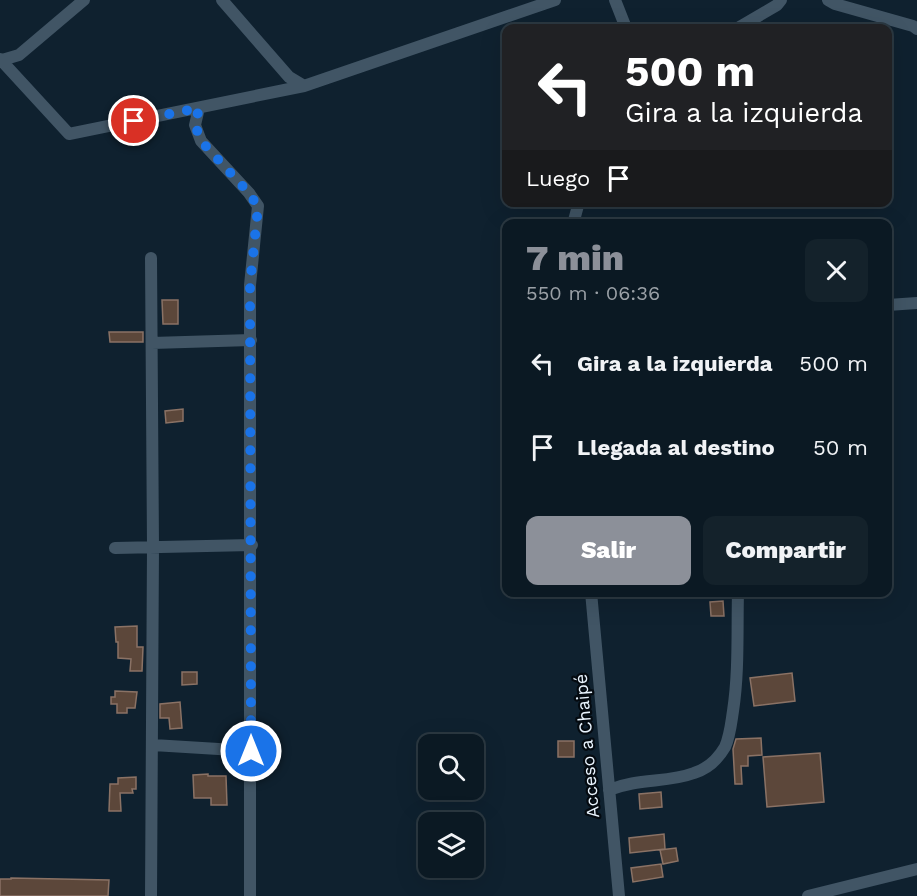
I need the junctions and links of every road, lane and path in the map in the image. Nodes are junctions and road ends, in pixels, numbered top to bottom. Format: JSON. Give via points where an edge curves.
{"nodes":[{"id":1,"x":84,"y":0,"type":"edge"},
{"id":2,"x":222,"y":0,"type":"edge"},
{"id":3,"x":555,"y":0,"type":"edge"},
{"id":4,"x":615,"y":0,"type":"edge"},
{"id":5,"x":781,"y":0,"type":"edge"},
{"id":6,"x":828,"y":0,"type":"edge"},
{"id":7,"x":624,"y":24,"type":"edge"},
{"id":8,"x":745,"y":24,"type":"edge"},
{"id":9,"x":917,"y":29,"type":"edge"},
{"id":10,"x":1,"y":59,"type":"edge"},
{"id":11,"x":304,"y":86,"type":"junction"},
{"id":12,"x":199,"y":108,"type":"junction"},
{"id":13,"x":151,"y":258,"type":"dead end"},
{"id":14,"x":917,"y":303,"type":"edge"},
{"id":15,"x":892,"y":305,"type":"edge"},
{"id":16,"x":250,"y":340,"type":"junction"},
{"id":17,"x":152,"y":343,"type":"junction"},
{"id":18,"x":252,"y":544,"type":"junction"},
{"id":19,"x":153,"y":547,"type":"junction"},
{"id":20,"x":115,"y":548,"type":"dead end"},
{"id":21,"x":591,"y":597,"type":"edge"},
{"id":22,"x":738,"y":597,"type":"edge"},
{"id":23,"x":153,"y":745,"type":"junction"},
{"id":24,"x":251,"y":751,"type":"junction"},
{"id":25,"x":609,"y":790,"type":"junction"},
{"id":26,"x":917,"y":869,"type":"edge"},
{"id":27,"x":151,"y":896,"type":"edge"},
{"id":28,"x":250,"y":896,"type":"edge"},
{"id":29,"x":619,"y":896,"type":"edge"},
{"id":30,"x":808,"y":896,"type":"edge"}],
"edges":[{"from":1,"to":10,"type":"street","via":[[19,55]]},
{"from":2,"to":11,"type":"street","via":[[289,77]]},
{"from":3,"to":11,"type":"street"},
{"from":4,"to":7,"type":"street"},
{"from":5,"to":8,"type":"street"},
{"from":6,"to":9,"type":"street"},
{"from":10,"to":12,"type":"street","via":[[69,134]]},
{"from":11,"to":12,"type":"street"},
{"from":12,"to":16,"type":"street","via":[[195,125],[201,141],[258,207],[250,285]]},
{"from":13,"to":17,"type":"street"},
{"from":14,"to":15,"type":"street"},
{"from":16,"to":17,"type":"street"},
{"from":16,"to":18,"type":"street"},
{"from":17,"to":19,"type":"street"},
{"from":18,"to":19,"type":"street"},
{"from":18,"to":24,"type":"street"},
{"from":19,"to":20,"type":"street"},
{"from":19,"to":23,"type":"street"},
{"from":21,"to":25,"type":"street","name":"Acceso a Chaipé"},
{"from":22,"to":25,"type":"street","via":[[736,687],[730,731],[722,752],[696,773],[632,782]]},
{"from":23,"to":24,"type":"street"},
{"from":23,"to":27,"type":"street"},
{"from":24,"to":28,"type":"street"},
{"from":25,"to":29,"type":"street","name":"Acceso a Chaipé"},
{"from":26,"to":30,"type":"street"}]}
